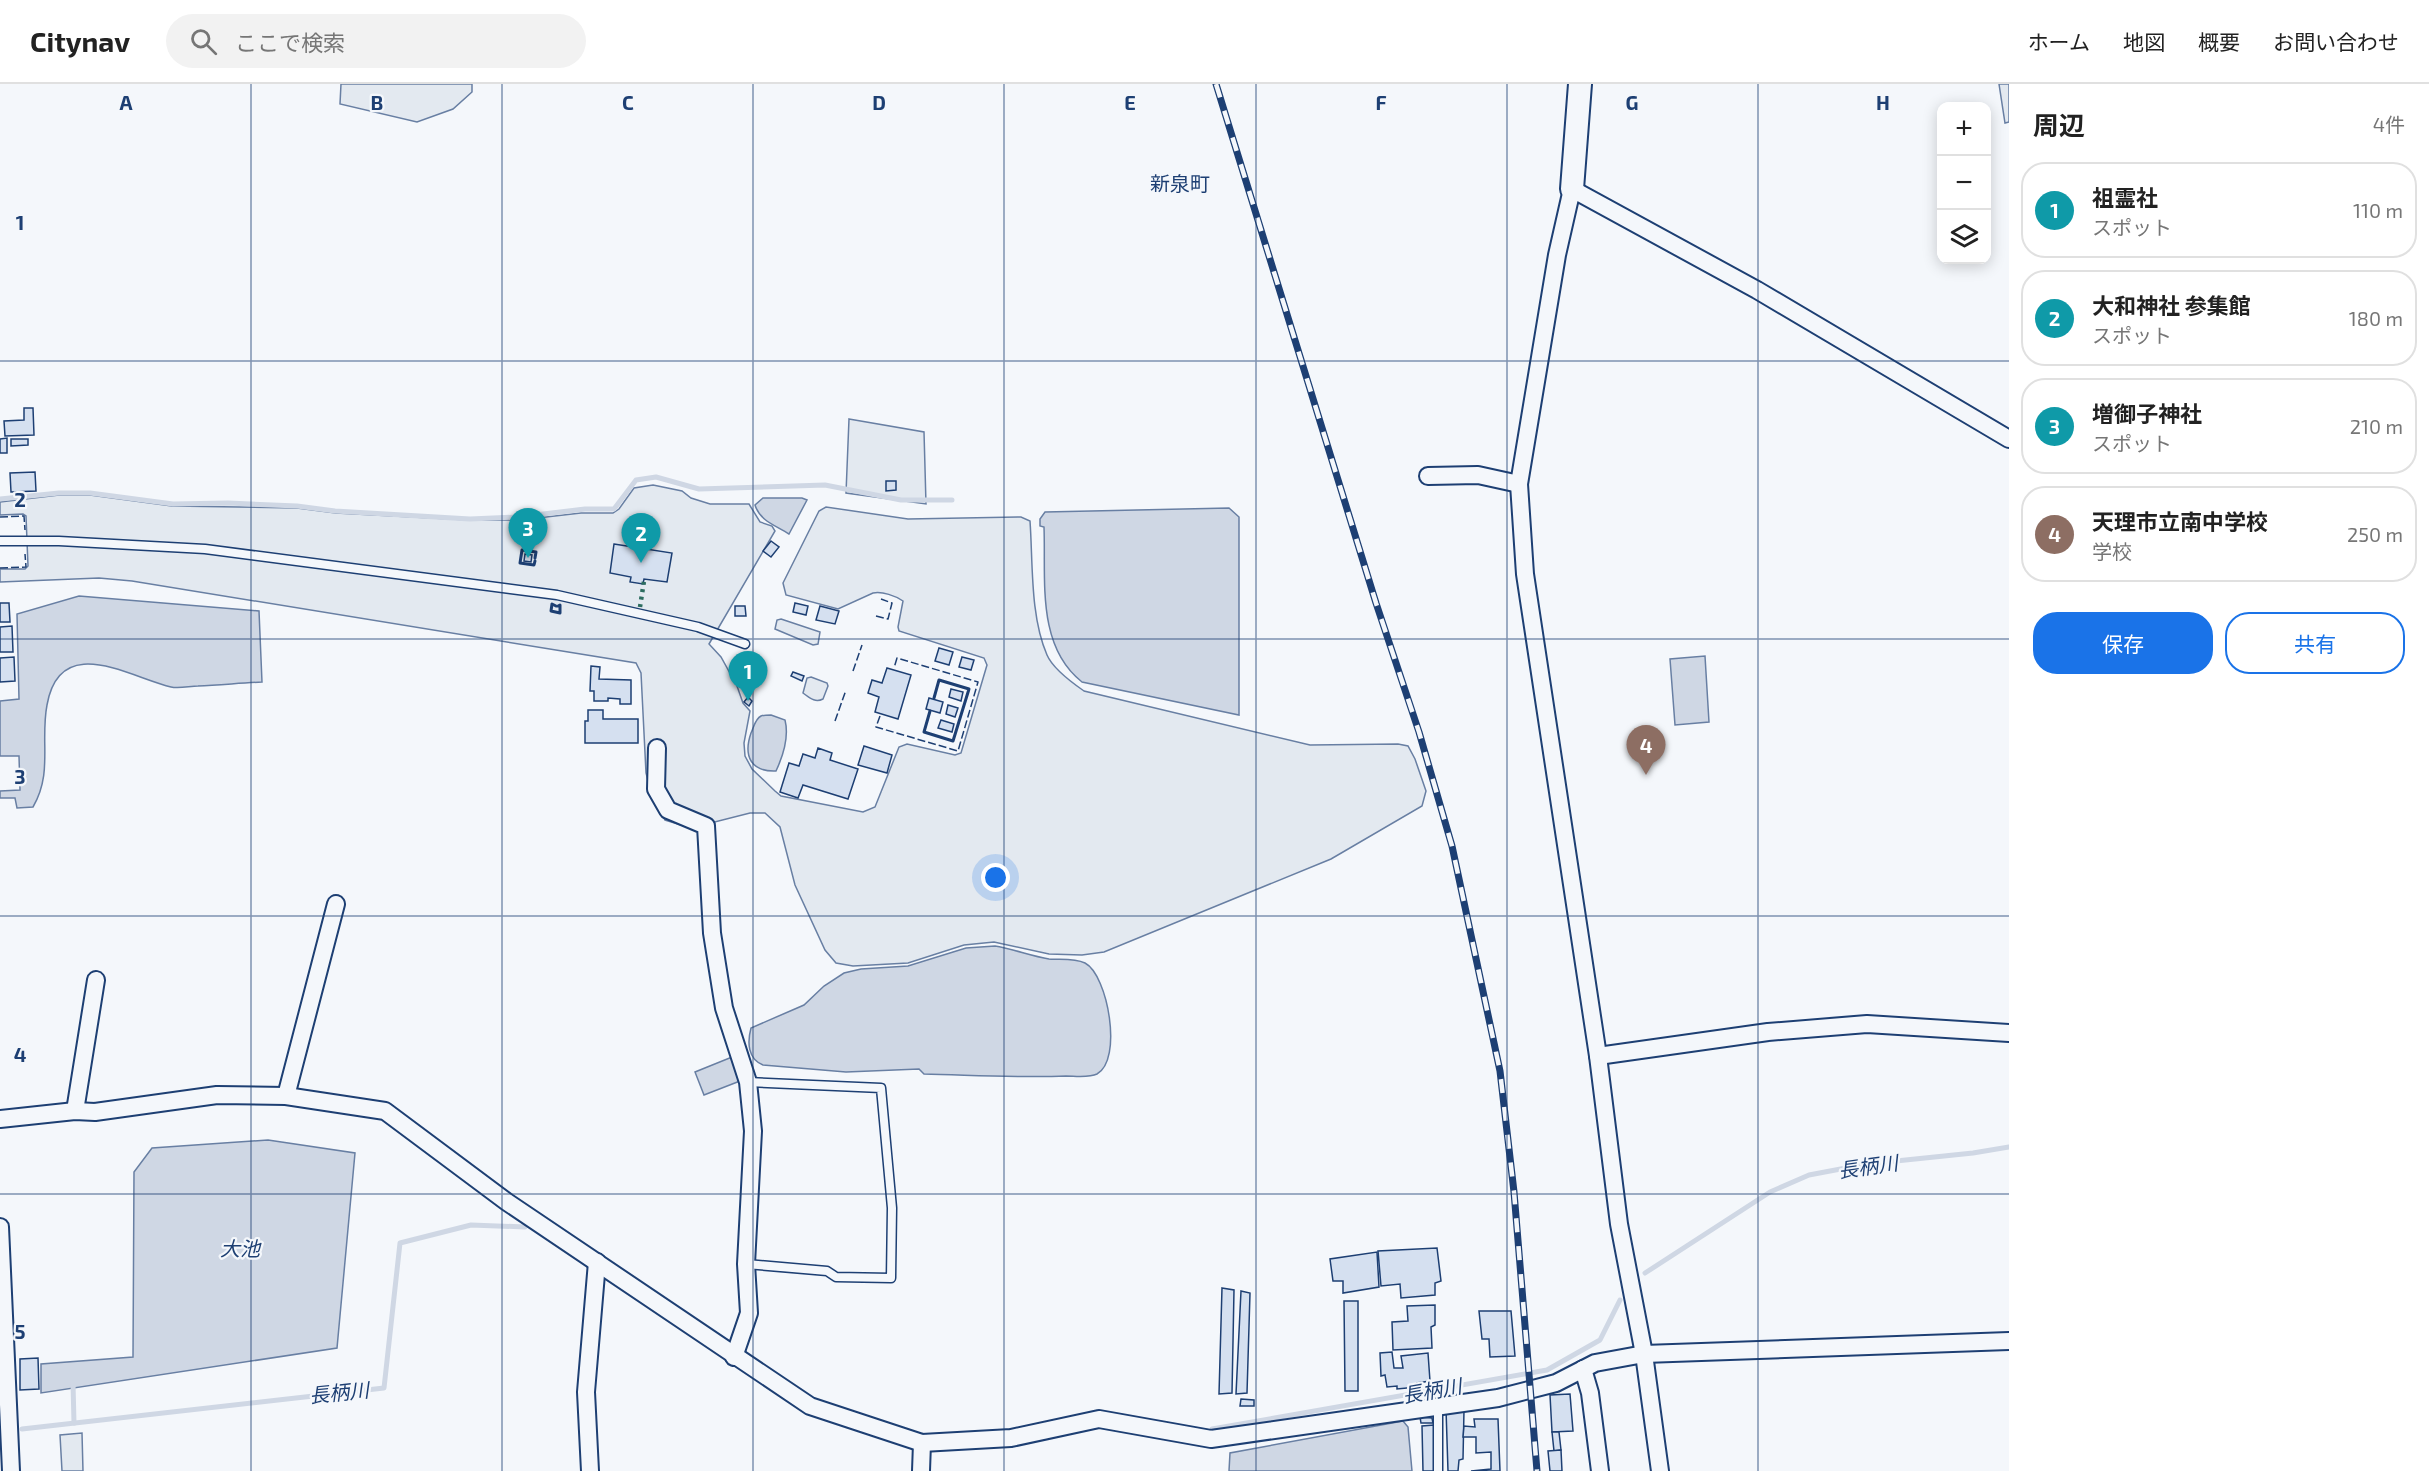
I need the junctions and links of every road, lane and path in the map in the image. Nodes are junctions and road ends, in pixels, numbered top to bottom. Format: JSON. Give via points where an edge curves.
{"nodes":[{"id":1,"x":1580,"y":84,"type":"edge"},
{"id":2,"x":1572,"y":189,"type":"junction"},
{"id":3,"x":2009,"y":439,"type":"edge"},
{"id":4,"x":1428,"y":476,"type":"dead end"},
{"id":5,"x":1519,"y":484,"type":"junction"},
{"id":6,"x":0,"y":541,"type":"edge"},
{"id":7,"x":745,"y":644,"type":"dead end"},
{"id":8,"x":657,"y":748,"type":"dead end"},
{"id":9,"x":336,"y":904,"type":"dead end"},
{"id":10,"x":96,"y":980,"type":"dead end"},
{"id":11,"x":2009,"y":1033,"type":"edge"},
{"id":12,"x":1598,"y":1056,"type":"junction"},
{"id":13,"x":748,"y":1082,"type":"junction"},
{"id":14,"x":286,"y":1095,"type":"junction"},
{"id":15,"x":75,"y":1111,"type":"junction"},
{"id":16,"x":0,"y":1119,"type":"edge"},
{"id":17,"x":0,"y":1227,"type":"edge"},
{"id":18,"x":597,"y":1262,"type":"junction"},
{"id":19,"x":746,"y":1264,"type":"junction"},
{"id":20,"x":2009,"y":1341,"type":"edge"},
{"id":21,"x":1644,"y":1354,"type":"junction"},
{"id":22,"x":734,"y":1357,"type":"junction"},
{"id":23,"x":1583,"y":1369,"type":"junction"},
{"id":24,"x":1438,"y":1407,"type":"junction"},
{"id":25,"x":922,"y":1443,"type":"junction"},
{"id":26,"x":11,"y":1471,"type":"edge"},
{"id":27,"x":590,"y":1471,"type":"edge"},
{"id":28,"x":921,"y":1471,"type":"edge"},
{"id":29,"x":1438,"y":1471,"type":"edge"},
{"id":30,"x":1600,"y":1471,"type":"edge"},
{"id":31,"x":1660,"y":1471,"type":"edge"}],
"edges":[{"from":1,"to":2,"type":"street"},
{"from":2,"to":3,"type":"street","via":[[1757,290]]},
{"from":2,"to":5,"type":"street","via":[[1557,255]]},
{"from":4,"to":5,"type":"street","via":[[1478,475]]},
{"from":5,"to":12,"type":"street","via":[[1525,574]]},
{"from":6,"to":7,"type":"lane","via":[[205,549],[557,595],[698,627]]},
{"from":8,"to":13,"type":"street","via":[[656,789],[668,810],[706,826],[712,933],[720,987]]},
{"from":9,"to":14,"type":"street"},
{"from":10,"to":15,"type":"street"},
{"from":11,"to":12,"type":"street","via":[[1867,1024],[1768,1032]]},
{"from":12,"to":21,"type":"street","via":[[1619,1224]]},
{"from":13,"to":19,"type":"street","via":[[753,1131]]},
{"from":13,"to":19,"type":"lane","via":[[881,1088],[892,1208],[891,1278],[836,1277],[827,1271]]},
{"from":14,"to":15,"type":"street","via":[[217,1095],[95,1112]]},
{"from":14,"to":18,"type":"street","via":[[385,1111],[507,1202]]},
{"from":15,"to":16,"type":"street"},
{"from":17,"to":26,"type":"street"},
{"from":18,"to":22,"type":"street"},
{"from":18,"to":27,"type":"street","via":[[586,1392]]},
{"from":19,"to":22,"type":"street","via":[[749,1313]]},
{"from":20,"to":21,"type":"street"},
{"from":21,"to":23,"type":"street"},
{"from":21,"to":31,"type":"street"},
{"from":22,"to":25,"type":"street","via":[[810,1406]]},
{"from":23,"to":24,"type":"street","via":[[1556,1383],[1498,1398]]},
{"from":23,"to":30,"type":"street"},
{"from":24,"to":25,"type":"street","via":[[1211,1439],[1098,1419],[1011,1438]]},
{"from":24,"to":29,"type":"lane"},
{"from":25,"to":28,"type":"street"}]}
